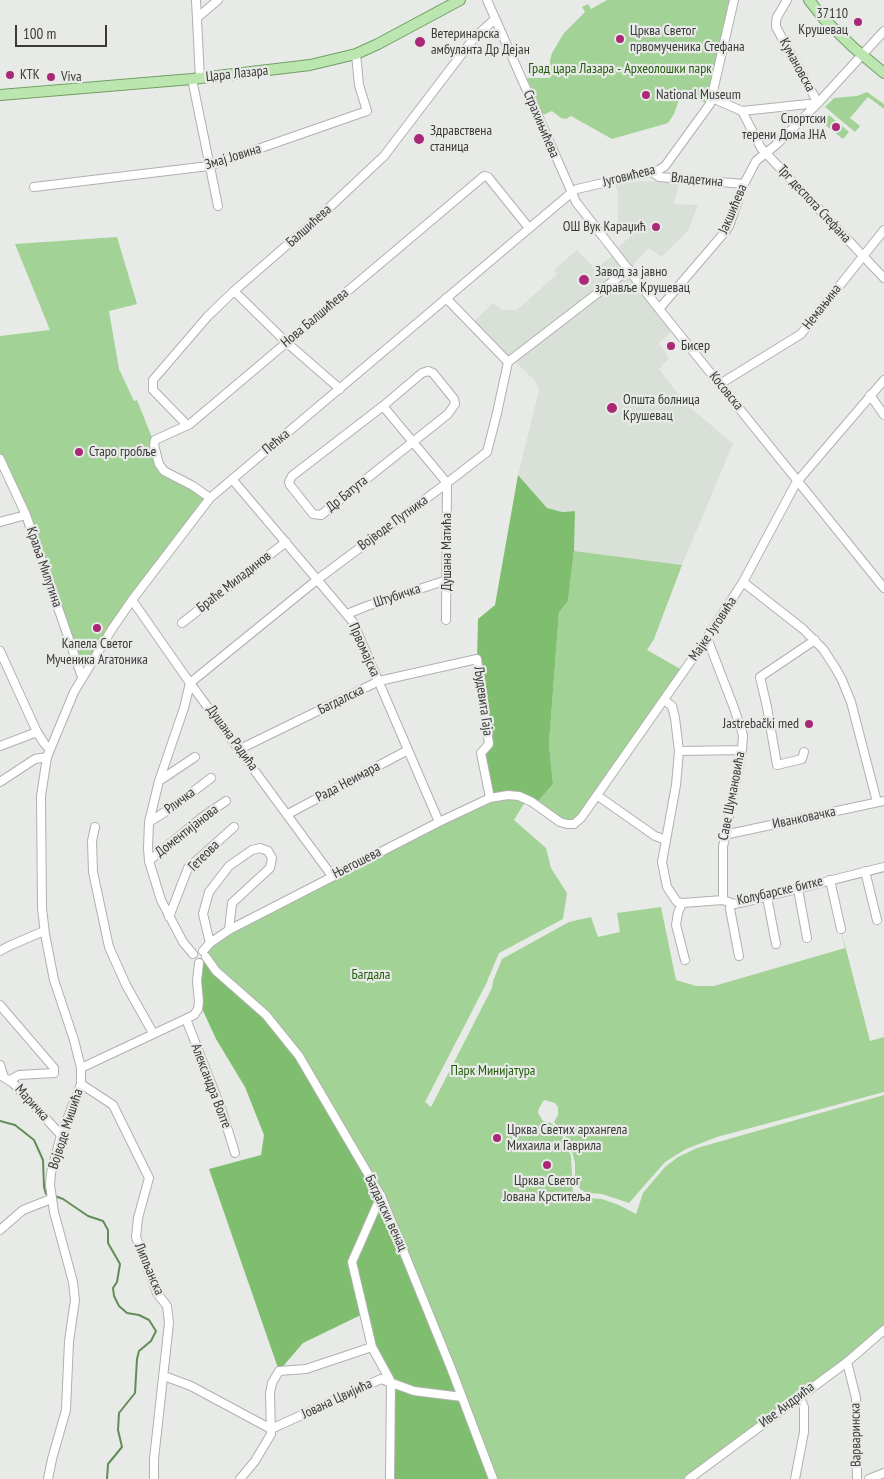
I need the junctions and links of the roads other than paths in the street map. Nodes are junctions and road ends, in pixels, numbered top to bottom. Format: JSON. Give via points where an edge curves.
{"nodes":[{"id":1,"x":196,"y":0,"type":"edge"},
{"id":2,"x":218,"y":0,"type":"edge"},
{"id":3,"x":460,"y":0,"type":"edge"},
{"id":4,"x":486,"y":0,"type":"edge"},
{"id":5,"x":734,"y":0,"type":"edge"},
{"id":6,"x":787,"y":0,"type":"edge"},
{"id":7,"x":809,"y":0,"type":"edge"},
{"id":8,"x":448,"y":3,"type":"edge"},
{"id":9,"x":198,"y":16,"type":"junction"},
{"id":10,"x":495,"y":19,"type":"junction"},
{"id":11,"x":884,"y":32,"type":"edge"},
{"id":12,"x":356,"y":54,"type":"junction"},
{"id":13,"x":862,"y":55,"type":"junction"},
{"id":14,"x":884,"y":73,"type":"edge"},
{"id":15,"x":196,"y":79,"type":"junction"},
{"id":16,"x":0,"y":94,"type":"edge"},
{"id":17,"x":712,"y":96,"type":"junction"},
{"id":18,"x":818,"y":103,"type":"junction"},
{"id":19,"x":742,"y":111,"type":"junction"},
{"id":20,"x":765,"y":152,"type":"junction"},
{"id":21,"x":210,"y":166,"type":"junction"},
{"id":22,"x":652,"y":172,"type":"junction"},
{"id":23,"x":744,"y":184,"type":"junction"},
{"id":24,"x":34,"y":187,"type":"dead end"},
{"id":25,"x":571,"y":193,"type":"junction"},
{"id":26,"x":218,"y":206,"type":"dead end"},
{"id":27,"x":529,"y":228,"type":"junction"},
{"id":28,"x":884,"y":230,"type":"edge"},
{"id":29,"x":863,"y":256,"type":"junction"},
{"id":30,"x":629,"y":269,"type":"junction"},
{"id":31,"x":884,"y":278,"type":"edge"},
{"id":32,"x":234,"y":291,"type":"junction"},
{"id":33,"x":446,"y":298,"type":"junction"},
{"id":34,"x":660,"y":310,"type":"junction"},
{"id":35,"x":286,"y":342,"type":"junction"},
{"id":36,"x":508,"y":362,"type":"junction"},
{"id":37,"x":884,"y":380,"type":"edge"},
{"id":38,"x":720,"y":384,"type":"junction"},
{"id":39,"x":340,"y":389,"type":"junction"},
{"id":40,"x":870,"y":395,"type":"junction"},
{"id":41,"x":383,"y":406,"type":"junction"},
{"id":42,"x":884,"y":415,"type":"edge"},
{"id":43,"x":187,"y":425,"type":"junction"},
{"id":44,"x":412,"y":442,"type":"junction"},
{"id":45,"x":0,"y":459,"type":"edge"},
{"id":46,"x":232,"y":479,"type":"junction"},
{"id":47,"x":798,"y":481,"type":"junction"},
{"id":48,"x":447,"y":483,"type":"junction"},
{"id":49,"x":210,"y":498,"type":"junction"},
{"id":50,"x":26,"y":515,"type":"junction"},
{"id":51,"x":0,"y":522,"type":"edge"},
{"id":52,"x":286,"y":542,"type":"junction"},
{"id":53,"x":318,"y":579,"type":"junction"},
{"id":54,"x":446,"y":580,"type":"junction"},
{"id":55,"x":743,"y":582,"type":"junction"},
{"id":56,"x":884,"y":588,"type":"edge"},
{"id":57,"x":132,"y":600,"type":"junction"},
{"id":58,"x":347,"y":614,"type":"junction"},
{"id":59,"x":446,"y":620,"type":"dead end"},
{"id":60,"x":182,"y":622,"type":"dead end"},
{"id":61,"x":707,"y":638,"type":"junction"},
{"id":62,"x":815,"y":640,"type":"junction"},
{"id":63,"x":0,"y":651,"type":"edge"},
{"id":64,"x":477,"y":659,"type":"joint"},
{"id":65,"x":82,"y":677,"type":"junction"},
{"id":66,"x":379,"y":681,"type":"junction"},
{"id":67,"x":190,"y":683,"type":"junction"},
{"id":68,"x":664,"y":700,"type":"junction"},
{"id":69,"x":37,"y":732,"type":"junction"},
{"id":70,"x":0,"y":746,"type":"edge"},
{"id":71,"x":240,"y":750,"type":"junction"},
{"id":72,"x":408,"y":750,"type":"junction"},
{"id":73,"x":742,"y":750,"type":"junction"},
{"id":74,"x":679,"y":751,"type":"junction"},
{"id":75,"x":804,"y":752,"type":"dead end"},
{"id":76,"x":49,"y":754,"type":"junction"},
{"id":77,"x":195,"y":757,"type":"dead end"},
{"id":78,"x":211,"y":778,"type":"dead end"},
{"id":79,"x":0,"y":782,"type":"edge"},
{"id":80,"x":159,"y":782,"type":"junction"},
{"id":81,"x":519,"y":796,"type":"joint"},
{"id":82,"x":598,"y":796,"type":"junction"},
{"id":83,"x":490,"y":798,"type":"junction"},
{"id":84,"x":226,"y":801,"type":"dead end"},
{"id":85,"x":880,"y":802,"type":"edge"},
{"id":86,"x":288,"y":814,"type":"junction"},
{"id":87,"x":149,"y":822,"type":"junction"},
{"id":88,"x":439,"y":822,"type":"junction"},
{"id":89,"x":95,"y":826,"type":"dead end"},
{"id":90,"x":234,"y":827,"type":"dead end"},
{"id":91,"x":724,"y":835,"type":"junction"},
{"id":92,"x":666,"y":840,"type":"junction"},
{"id":93,"x":149,"y":861,"type":"junction"},
{"id":94,"x":884,"y":867,"type":"edge"},
{"id":95,"x":865,"y":871,"type":"junction"},
{"id":96,"x":332,"y":876,"type":"junction"},
{"id":97,"x":830,"y":880,"type":"junction"},
{"id":98,"x":798,"y":889,"type":"junction"},
{"id":99,"x":767,"y":897,"type":"junction"},
{"id":100,"x":727,"y":901,"type":"junction"},
{"id":101,"x":680,"y":902,"type":"junction"},
{"id":102,"x":169,"y":918,"type":"junction"},
{"id":103,"x":877,"y":920,"type":"dead end"},
{"id":104,"x":229,"y":930,"type":"junction"},
{"id":105,"x":841,"y":930,"type":"dead end"},
{"id":106,"x":44,"y":931,"type":"junction"},
{"id":107,"x":807,"y":938,"type":"dead end"},
{"id":108,"x":210,"y":944,"type":"junction"},
{"id":109,"x":776,"y":944,"type":"dead end"},
{"id":110,"x":0,"y":952,"type":"edge"},
{"id":111,"x":193,"y":954,"type":"junction"},
{"id":112,"x":205,"y":954,"type":"junction"},
{"id":113,"x":739,"y":956,"type":"dead end"},
{"id":114,"x":685,"y":960,"type":"dead end"},
{"id":115,"x":199,"y":963,"type":"junction"},
{"id":116,"x":0,"y":1005,"type":"edge"},
{"id":117,"x":186,"y":1019,"type":"junction"},
{"id":118,"x":153,"y":1034,"type":"junction"},
{"id":119,"x":0,"y":1065,"type":"edge"},
{"id":120,"x":81,"y":1068,"type":"junction"},
{"id":121,"x":2,"y":1075,"type":"edge"},
{"id":122,"x":10,"y":1080,"type":"junction"},
{"id":123,"x":81,"y":1084,"type":"junction"},
{"id":124,"x":61,"y":1135,"type":"junction"},
{"id":125,"x":236,"y":1153,"type":"dead end"},
{"id":126,"x":381,"y":1196,"type":"junction"},
{"id":127,"x":52,"y":1201,"type":"junction"},
{"id":128,"x":0,"y":1230,"type":"edge"},
{"id":129,"x":884,"y":1330,"type":"edge"},
{"id":130,"x":372,"y":1347,"type":"junction"},
{"id":131,"x":847,"y":1362,"type":"junction"},
{"id":132,"x":164,"y":1376,"type":"junction"},
{"id":133,"x":391,"y":1382,"type":"junction"},
{"id":134,"x":799,"y":1396,"type":"junction"},
{"id":135,"x":462,"y":1397,"type":"junction"},
{"id":136,"x":271,"y":1429,"type":"junction"},
{"id":137,"x":884,"y":1474,"type":"edge"},
{"id":138,"x":701,"y":1475,"type":"edge"},
{"id":139,"x":48,"y":1479,"type":"edge"},
{"id":140,"x":155,"y":1479,"type":"edge"},
{"id":141,"x":240,"y":1479,"type":"edge"},
{"id":142,"x":390,"y":1479,"type":"edge"},
{"id":143,"x":493,"y":1479,"type":"edge"},
{"id":144,"x":689,"y":1479,"type":"edge"},
{"id":145,"x":795,"y":1479,"type":"edge"},
{"id":146,"x":857,"y":1479,"type":"edge"},
{"id":147,"x":869,"y":1479,"type":"edge"}],
"edges":[{"from":1,"to":9,"type":"street"},
{"from":2,"to":9,"type":"street"},
{"from":3,"to":8,"type":"main road","name":"Цара Лазара"},
{"from":4,"to":10,"type":"street","name":"Страхињићева"},
{"from":5,"to":17,"type":"street","name":"Југовићева"},
{"from":6,"to":18,"type":"street","name":"Кумановска","via":[[777,17],[776,27]]},
{"from":7,"to":13,"type":"main road"},
{"from":8,"to":12,"type":"main road","name":"Цара Лазара"},
{"from":9,"to":15,"type":"street"},
{"from":10,"to":25,"type":"street","name":"Страхињићева"},
{"from":10,"to":32,"type":"street","name":"Балшићева","via":[[474,38],[384,156]]},
{"from":11,"to":13,"type":"street","name":"Трг деспота Стефана"},
{"from":12,"to":15,"type":"main road","name":"Цара Лазара","via":[[310,65]]},
{"from":12,"to":21,"type":"street","name":"Змај Јовина","via":[[359,85],[367,111]]},
{"from":13,"to":14,"type":"main road"},
{"from":13,"to":18,"type":"street","name":"Трг деспота Стефана"},
{"from":15,"to":16,"type":"main road","name":"Цара Лазара"},
{"from":15,"to":21,"type":"street"},
{"from":17,"to":19,"type":"street"},
{"from":17,"to":22,"type":"street","name":"Југовићева","via":[[710,104],[668,162]]},
{"from":18,"to":19,"type":"street"},
{"from":18,"to":20,"type":"street","name":"Трг деспота Стефана"},
{"from":19,"to":20,"type":"street","name":"Трг деспота Стефана"},
{"from":20,"to":23,"type":"street","name":"Јакшићева"},
{"from":20,"to":29,"type":"street","name":"Трг деспота Стефана"},
{"from":21,"to":24,"type":"street","name":"Змај Јовина"},
{"from":21,"to":26,"type":"street"},
{"from":22,"to":23,"type":"street","name":"Владетина","via":[[659,177]]},
{"from":22,"to":25,"type":"street","name":"Југовићева"},
{"from":23,"to":34,"type":"street","name":"Јакшићева","via":[[724,233]]},
{"from":25,"to":27,"type":"street","name":"Пећка"},
{"from":25,"to":30,"type":"street","name":"Косовска"},
{"from":27,"to":33,"type":"street","name":"Пећка"},
{"from":27,"to":35,"type":"street","name":"Нова Балшићева","via":[[484,176]]},
{"from":28,"to":29,"type":"street","name":"Немањина"},
{"from":29,"to":31,"type":"street","name":"Трг деспота Стефана"},
{"from":29,"to":38,"type":"street","name":"Немањина","via":[[801,334]]},
{"from":30,"to":34,"type":"street","name":"Косовска"},
{"from":30,"to":36,"type":"street"},
{"from":32,"to":35,"type":"street"},
{"from":32,"to":43,"type":"street","name":"Балшићева","via":[[208,316],[152,383],[153,390]]},
{"from":33,"to":36,"type":"street"},
{"from":33,"to":39,"type":"street","name":"Пећка"},
{"from":34,"to":38,"type":"street","name":"Косовска"},
{"from":35,"to":39,"type":"street"},
{"from":35,"to":43,"type":"street","name":"Нова Балшићева"},
{"from":36,"to":48,"type":"street","name":"Војводе Путника","via":[[487,452]]},
{"from":37,"to":40,"type":"street","name":"Мајке Југовића"},
{"from":38,"to":47,"type":"street","name":"Косовска"},
{"from":39,"to":46,"type":"street","name":"Пећка"},
{"from":40,"to":42,"type":"street"},
{"from":40,"to":47,"type":"street","name":"Мајке Југовића"},
{"from":41,"to":44,"type":"street"},
{"from":41,"to":44,"type":"street","name":"Др Батута","via":[[422,373],[433,373],[444,384],[455,404],[441,420]]},
{"from":41,"to":44,"type":"street","name":"Др Батута","via":[[292,476],[290,486],[313,514],[321,514]]},
{"from":43,"to":49,"type":"street","name":"Нова Балшићева","via":[[155,440],[159,464],[164,471]]},
{"from":44,"to":48,"type":"street"},
{"from":45,"to":50,"type":"street","name":"Краља Милутина"},
{"from":46,"to":49,"type":"street","name":"Пећка"},
{"from":46,"to":52,"type":"street","name":"Првомајска"},
{"from":47,"to":55,"type":"street","name":"Мајке Југовића"},
{"from":47,"to":56,"type":"street","name":"Косовска"},
{"from":48,"to":53,"type":"street","name":"Војводе Путника"},
{"from":48,"to":54,"type":"street","name":"Душана Матића"},
{"from":49,"to":57,"type":"street","name":"Пећка"},
{"from":50,"to":51,"type":"street"},
{"from":50,"to":65,"type":"street","name":"Краља Милутина"},
{"from":52,"to":53,"type":"street","name":"Првомајска"},
{"from":52,"to":60,"type":"street","name":"Браће Миладинов"},
{"from":53,"to":58,"type":"street","name":"Првомајска"},
{"from":53,"to":67,"type":"street","name":"Војводе Путника"},
{"from":54,"to":58,"type":"street","name":"Штубичка"},
{"from":54,"to":59,"type":"street","name":"Душана Матића"},
{"from":55,"to":61,"type":"street","name":"Мајке Југовића"},
{"from":55,"to":62,"type":"street"},
{"from":57,"to":65,"type":"street","name":"Пећка"},
{"from":57,"to":67,"type":"street","name":"Душана Радића"},
{"from":58,"to":66,"type":"street","name":"Првомајска","via":[[361,637]]},
{"from":61,"to":68,"type":"street","name":"Мајке Југовића"},
{"from":61,"to":73,"type":"street","name":"Саве Шумановића","via":[[742,730]]},
{"from":62,"to":75,"type":"street","via":[[760,677],[777,765],[802,759]]},
{"from":62,"to":85,"type":"street","via":[[847,691]]},
{"from":63,"to":69,"type":"street"},
{"from":64,"to":66,"type":"street","name":"Багдалска"},
{"from":64,"to":83,"type":"street","name":"Људевита Гаја","via":[[489,744],[481,752]]},
{"from":65,"to":76,"type":"street","name":"Пећка"},
{"from":66,"to":71,"type":"street","name":"Багдалска"},
{"from":66,"to":72,"type":"street","name":"Првомајска"},
{"from":67,"to":71,"type":"street","name":"Душана Радића"},
{"from":67,"to":80,"type":"street"},
{"from":68,"to":74,"type":"street","via":[[672,706],[676,718]]},
{"from":68,"to":82,"type":"street","name":"Мајке Југовића"},
{"from":69,"to":70,"type":"street"},
{"from":69,"to":76,"type":"street"},
{"from":71,"to":86,"type":"street","name":"Душана Радића"},
{"from":72,"to":86,"type":"street","name":"Рада Неимара"},
{"from":72,"to":88,"type":"street","name":"Првомајска"},
{"from":73,"to":74,"type":"street"},
{"from":73,"to":91,"type":"street","name":"Саве Шумановића"},
{"from":74,"to":92,"type":"street"},
{"from":76,"to":79,"type":"street","via":[[35,759]]},
{"from":76,"to":106,"type":"street","name":"Војводе Мишића","via":[[41,796]]},
{"from":77,"to":80,"type":"street"},
{"from":78,"to":87,"type":"street","name":"Рличка"},
{"from":80,"to":87,"type":"street"},
{"from":81,"to":82,"type":"street","name":"Мајке Југовића","via":[[560,822],[574,824]]},
{"from":81,"to":83,"type":"street","name":"Његошева"},
{"from":82,"to":92,"type":"street","via":[[655,836]]},
{"from":83,"to":88,"type":"street","name":"Његошева"},
{"from":84,"to":93,"type":"street","name":"Доментијанова"},
{"from":85,"to":91,"type":"street","name":"Иванковачка"},
{"from":86,"to":96,"type":"street","name":"Душана Радића"},
{"from":87,"to":93,"type":"street"},
{"from":88,"to":96,"type":"street","name":"Његошева"},
{"from":89,"to":118,"type":"street","via":[[93,872],[109,947]]},
{"from":90,"to":102,"type":"street","name":"Гетеова","via":[[188,868]]},
{"from":91,"to":100,"type":"street","name":"Саве Шумановића","via":[[722,860]]},
{"from":92,"to":101,"type":"street","via":[[663,875],[666,887]]},
{"from":93,"to":102,"type":"street"},
{"from":94,"to":95,"type":"street","name":"Колубарске битке"},
{"from":95,"to":97,"type":"street","name":"Колубарске битке"},
{"from":95,"to":103,"type":"street"},
{"from":96,"to":104,"type":"street","name":"Његошева"},
{"from":97,"to":98,"type":"street","name":"Колубарске битке"},
{"from":97,"to":105,"type":"street"},
{"from":98,"to":99,"type":"street","name":"Колубарске битке"},
{"from":98,"to":107,"type":"street"},
{"from":99,"to":100,"type":"street","name":"Колубарске битке","via":[[745,902]]},
{"from":99,"to":109,"type":"street"},
{"from":100,"to":101,"type":"street","name":"Колубарске битке"},
{"from":100,"to":113,"type":"street","name":"Саве Шумановића"},
{"from":101,"to":114,"type":"street","via":[[676,925]]},
{"from":102,"to":111,"type":"street"},
{"from":104,"to":108,"type":"street","name":"Његошева"},
{"from":104,"to":108,"type":"street","via":[[232,903],[272,864],[271,854],[260,848],[229,866],[209,892],[203,914]]},
{"from":106,"to":110,"type":"street"},
{"from":106,"to":120,"type":"street","name":"Војводе Мишића","via":[[54,980]]},
{"from":108,"to":112,"type":"street","name":"Његошева"},
{"from":111,"to":112,"type":"street","via":[[197,950]]},
{"from":111,"to":115,"type":"street","via":[[193,960]]},
{"from":112,"to":115,"type":"street","via":[[204,961]]},
{"from":112,"to":126,"type":"street","name":"Багдалски венац","via":[[216,971],[266,1015],[299,1056]]},
{"from":115,"to":117,"type":"street","via":[[198,1009]]},
{"from":116,"to":122,"type":"street","via":[[54,1068],[54,1073],[19,1075]]},
{"from":117,"to":118,"type":"street"},
{"from":117,"to":125,"type":"street","name":"Александра Волте"},
{"from":118,"to":120,"type":"street"},
{"from":119,"to":121,"type":"street"},
{"from":120,"to":123,"type":"street","name":"Војводе Мишића"},
{"from":121,"to":122,"type":"street","name":"Маричка"},
{"from":122,"to":124,"type":"street","name":"Маричка"},
{"from":123,"to":124,"type":"street","name":"Војводе Мишића"},
{"from":123,"to":132,"type":"street","name":"Липљанска","via":[[113,1105],[148,1174],[136,1237],[157,1294],[167,1306],[169,1323]]},
{"from":124,"to":127,"type":"street","name":"Војводе Мишића","via":[[51,1173]]},
{"from":126,"to":130,"type":"street","via":[[352,1262]]},
{"from":126,"to":135,"type":"street","name":"Багдалски венац"},
{"from":127,"to":128,"type":"street","via":[[24,1210]]},
{"from":127,"to":139,"type":"street","name":"Војводе Мишића","via":[[75,1300],[69,1341],[66,1410]]},
{"from":129,"to":131,"type":"street","name":"Иве Андрића"},
{"from":130,"to":133,"type":"street"},
{"from":130,"to":136,"type":"street","via":[[306,1369],[279,1371],[270,1393]]},
{"from":131,"to":134,"type":"street","name":"Иве Андрића"},
{"from":131,"to":146,"type":"street","name":"Варваринска","via":[[856,1398]]},
{"from":132,"to":136,"type":"street","via":[[191,1386]]},
{"from":132,"to":140,"type":"street","name":"Липљанска","via":[[154,1459]]},
{"from":133,"to":135,"type":"street","name":"Јована Цвијића","via":[[414,1390]]},
{"from":133,"to":136,"type":"street","name":"Јована Цвијића","via":[[381,1379]]},
{"from":133,"to":142,"type":"street"},
{"from":134,"to":138,"type":"street","name":"Иве Андрића"},
{"from":134,"to":145,"type":"street","via":[[804,1408],[804,1432]]},
{"from":135,"to":143,"type":"street","name":"Багдалски венац"},
{"from":136,"to":141,"type":"street","via":[[255,1461]]},
{"from":137,"to":147,"type":"street"},
{"from":138,"to":144,"type":"street","name":"Иве Андрића"}]}
